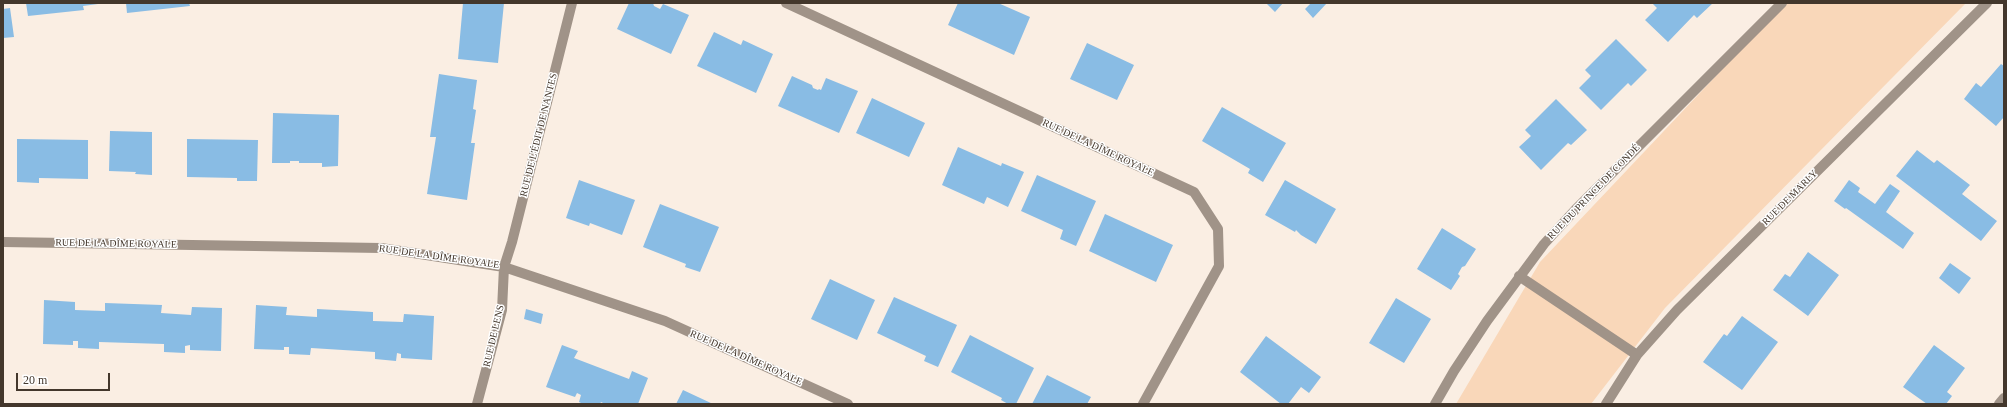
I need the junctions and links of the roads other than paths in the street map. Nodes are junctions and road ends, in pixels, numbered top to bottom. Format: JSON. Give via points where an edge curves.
{"nodes":[{"id":1,"x":572,"y":3,"type":"edge"},
{"id":2,"x":786,"y":3,"type":"edge"},
{"id":3,"x":1782,"y":3,"type":"edge"},
{"id":4,"x":1987,"y":3,"type":"edge"},
{"id":5,"x":3,"y":242,"type":"edge"},
{"id":6,"x":504,"y":267,"type":"junction"},
{"id":7,"x":1519,"y":276,"type":"junction"},
{"id":8,"x":1637,"y":355,"type":"junction"},
{"id":9,"x":2004,"y":398,"type":"edge"},
{"id":10,"x":477,"y":404,"type":"edge"},
{"id":11,"x":848,"y":404,"type":"edge"},
{"id":12,"x":1143,"y":404,"type":"edge"},
{"id":13,"x":1434,"y":404,"type":"edge"},
{"id":14,"x":1606,"y":404,"type":"edge"},
{"id":15,"x":1999,"y":404,"type":"edge"}],
"edges":[{"from":1,"to":6,"type":"street","name":"RUE DE L'ÉDIT DE NANTES"},
{"from":2,"to":12,"type":"street","name":"RUE DE LA DÎME ROYALE","via":[[1194,192],[1218,229],[1219,266]]},
{"from":3,"to":7,"type":"street","name":"RUE DU PRINCE DE CONDÉ","via":[[1575,210]]},
{"from":4,"to":8,"type":"street","name":"RUE DE MARLY","via":[[1677,310]]},
{"from":5,"to":6,"type":"street","name":"RUE DE LA DÎME ROYALE","via":[[381,248]]},
{"from":6,"to":10,"type":"street","name":"RUE DE LENS","via":[[502,310]]},
{"from":6,"to":11,"type":"street","name":"RUE DE LA DÎME ROYALE","via":[[665,321]]},
{"from":7,"to":8,"type":"street"},
{"from":7,"to":13,"type":"street","name":"RUE DU PRINCE DE CONDÉ","via":[[1454,370]]},
{"from":8,"to":14,"type":"street","name":"RUE DE MARLY"},
{"from":9,"to":15,"type":"street"}]}
